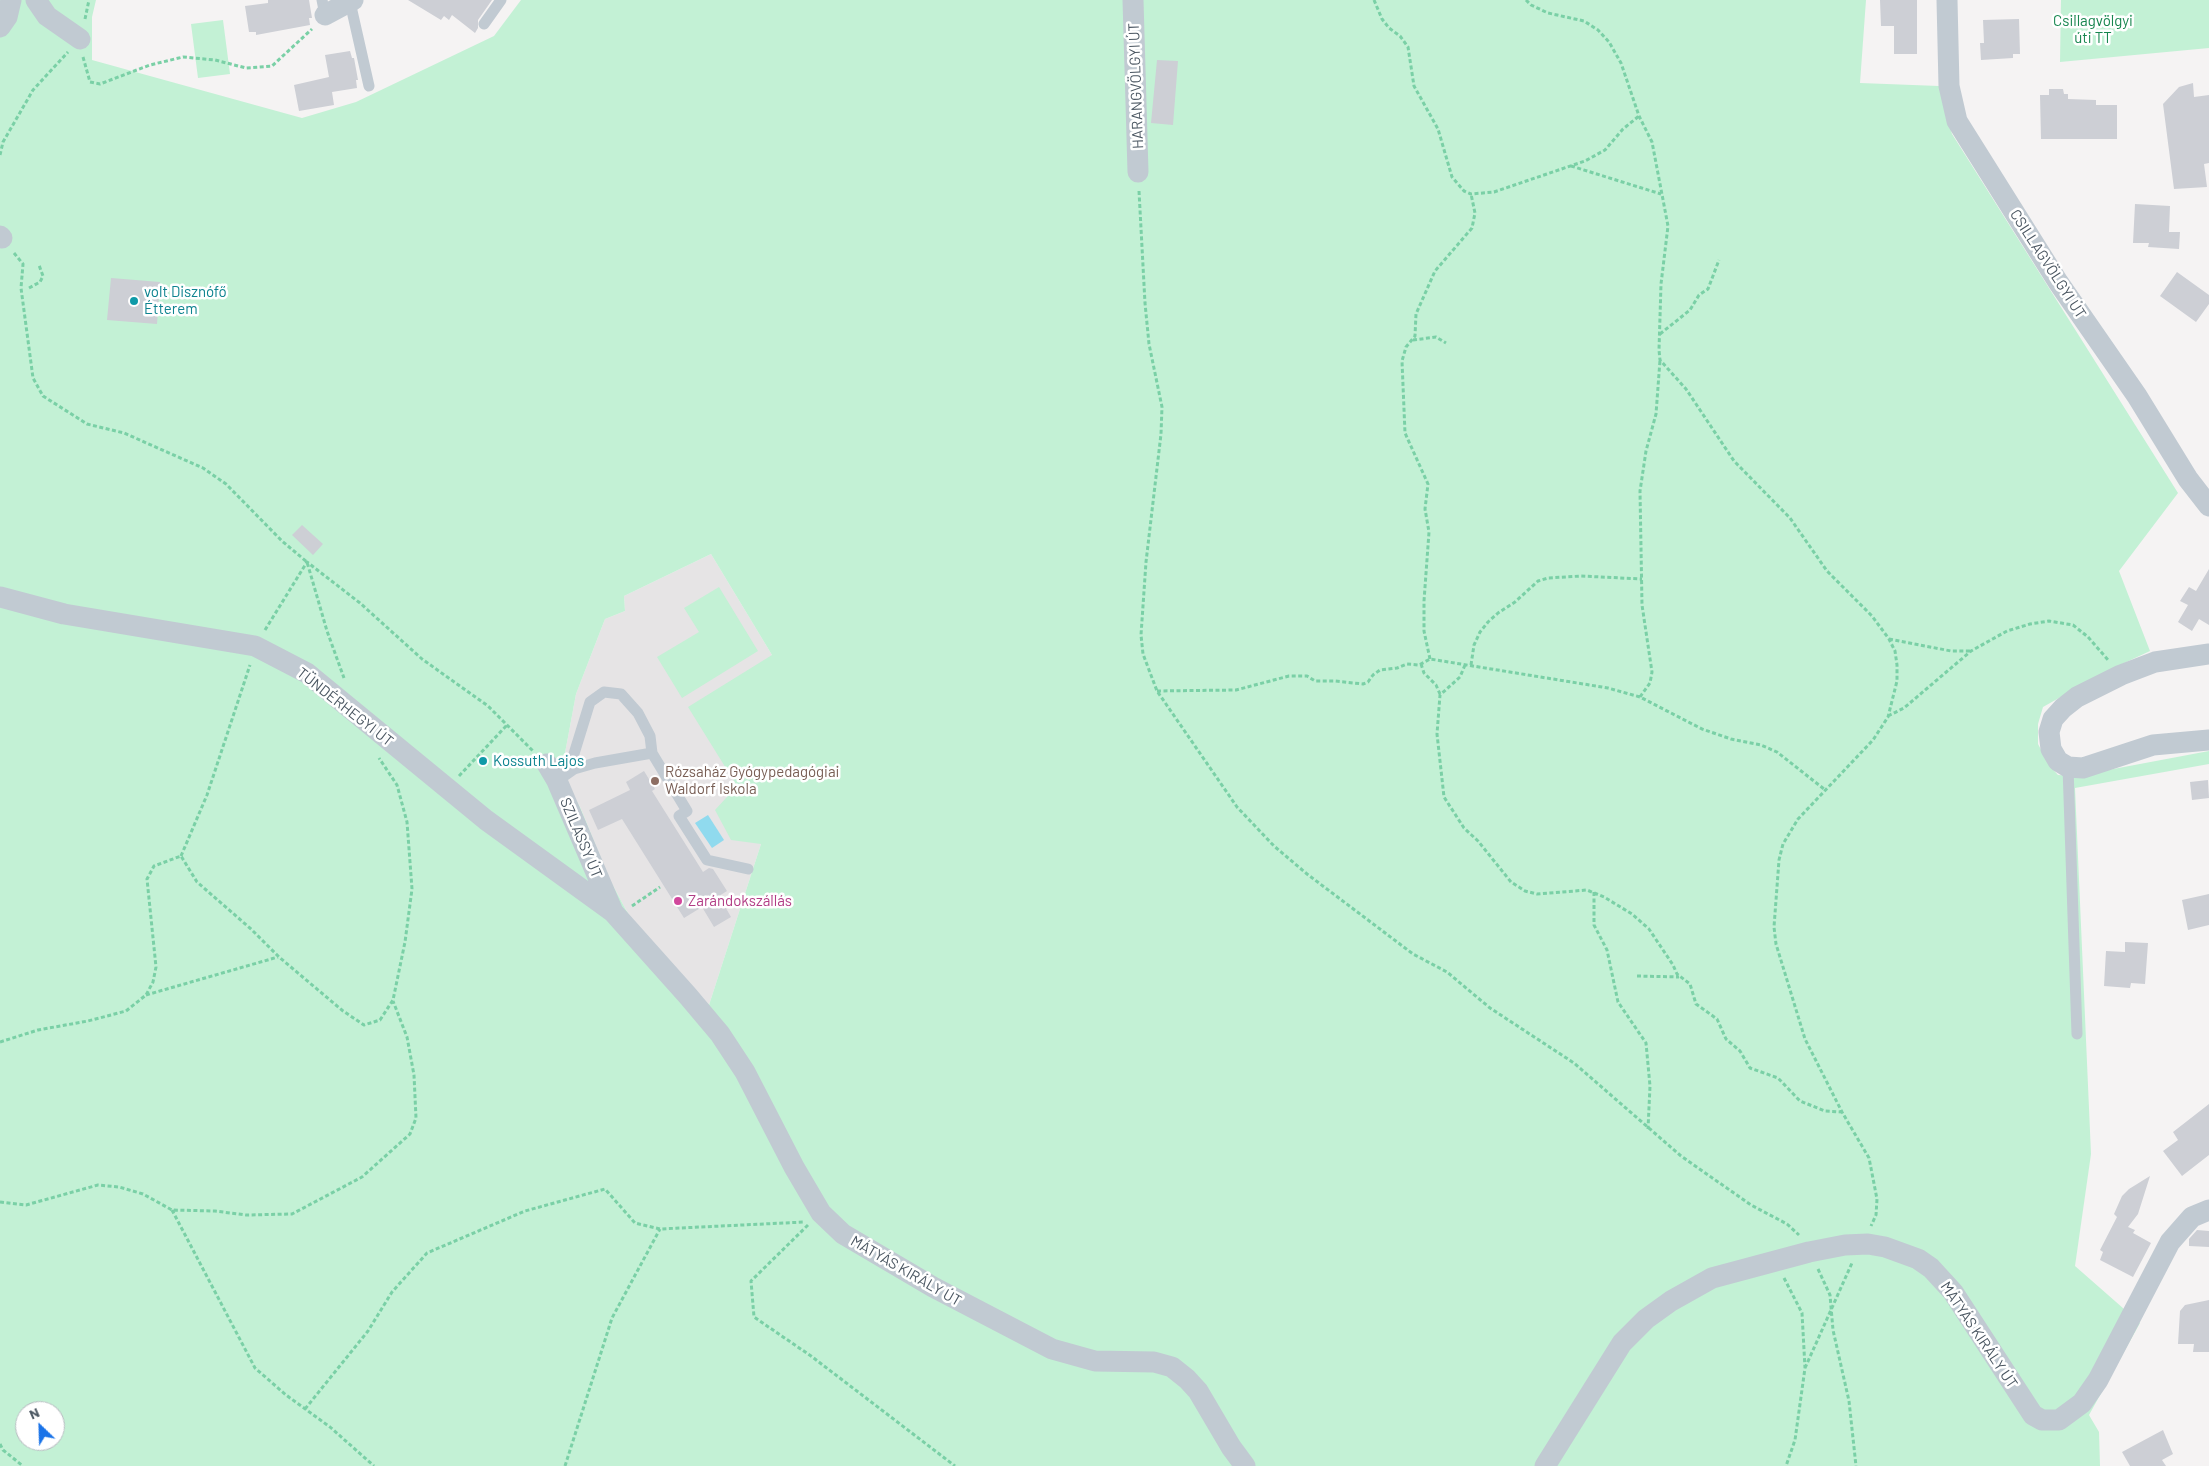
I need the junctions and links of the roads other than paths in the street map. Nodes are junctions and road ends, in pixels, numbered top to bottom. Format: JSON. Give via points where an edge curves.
{"nodes":[{"id":1,"x":11,"y":0,"type":"edge"},
{"id":2,"x":36,"y":0,"type":"edge"},
{"id":3,"x":501,"y":0,"type":"edge"},
{"id":4,"x":1133,"y":0,"type":"edge"},
{"id":5,"x":1947,"y":0,"type":"edge"},
{"id":6,"x":352,"y":1,"type":"edge"},
{"id":7,"x":323,"y":8,"type":"edge"},
{"id":8,"x":484,"y":24,"type":"dead end"},
{"id":9,"x":0,"y":27,"type":"edge"},
{"id":10,"x":80,"y":39,"type":"road end"},
{"id":11,"x":369,"y":86,"type":"dead end"},
{"id":12,"x":1138,"y":172,"type":"road end"},
{"id":13,"x":2209,"y":506,"type":"edge"},
{"id":14,"x":0,"y":597,"type":"edge"},
{"id":15,"x":2209,"y":654,"type":"edge"},
{"id":16,"x":2209,"y":740,"type":"edge"},
{"id":17,"x":652,"y":753,"type":"junction"},
{"id":18,"x":2068,"y":767,"type":"junction"},
{"id":19,"x":559,"y":771,"type":"junction"},
{"id":20,"x":748,"y":869,"type":"dead end"},
{"id":21,"x":615,"y":914,"type":"junction"},
{"id":22,"x":2077,"y":1034,"type":"dead end"},
{"id":23,"x":2209,"y":1210,"type":"edge"},
{"id":24,"x":1246,"y":1466,"type":"edge"},
{"id":25,"x":1546,"y":1466,"type":"edge"}],
"edges":[{"from":1,"to":9,"type":"street","via":[[7,17]]},
{"from":2,"to":10,"type":"street","via":[[47,16]]},
{"from":3,"to":8,"type":"lane"},
{"from":4,"to":12,"type":"street","name":"HARANGVÖLGYI ÚT"},
{"from":5,"to":13,"type":"street","name":"CSILLAGVÖLGYI ÚT","via":[[1949,86],[1956,121],[2058,282],[2137,396],[2188,480]]},
{"from":6,"to":7,"type":"street"},
{"from":6,"to":11,"type":"lane"},
{"from":14,"to":21,"type":"street","name":"TÜNDÉRHEGYI ÚT","via":[[82,617],[255,646],[307,673],[494,826]]},
{"from":15,"to":18,"type":"street","via":[[2155,662],[2121,674],[2077,696],[2053,720],[2049,732],[2051,749],[2058,761]]},
{"from":16,"to":18,"type":"street","via":[[2153,745],[2083,768]]},
{"from":17,"to":19,"type":"lane"},
{"from":17,"to":19,"type":"lane","via":[[650,736],[638,713],[621,694],[604,692],[590,702],[573,757]]},
{"from":17,"to":20,"type":"lane","via":[[688,811],[679,816],[708,860]]},
{"from":18,"to":22,"type":"lane"},
{"from":19,"to":21,"type":"street","name":"SZILASSY ÚT"},
{"from":21,"to":24,"type":"street","name":"MÁTYÁS KIRÁLY ÚT","via":[[720,1034],[745,1072],[821,1213],[832,1225],[864,1249],[1052,1349],[1095,1361],[1154,1362],[1172,1367],[1198,1391],[1231,1448]]},
{"from":23,"to":25,"type":"street","name":"MÁTYÁS KIRÁLY ÚT","via":[[2192,1217],[2170,1242],[2091,1391],[2068,1415],[2050,1421],[2033,1415],[1953,1292],[1931,1268],[1901,1252],[1862,1244],[1809,1252],[1712,1278],[1671,1301],[1646,1319],[1622,1343]]}]}
